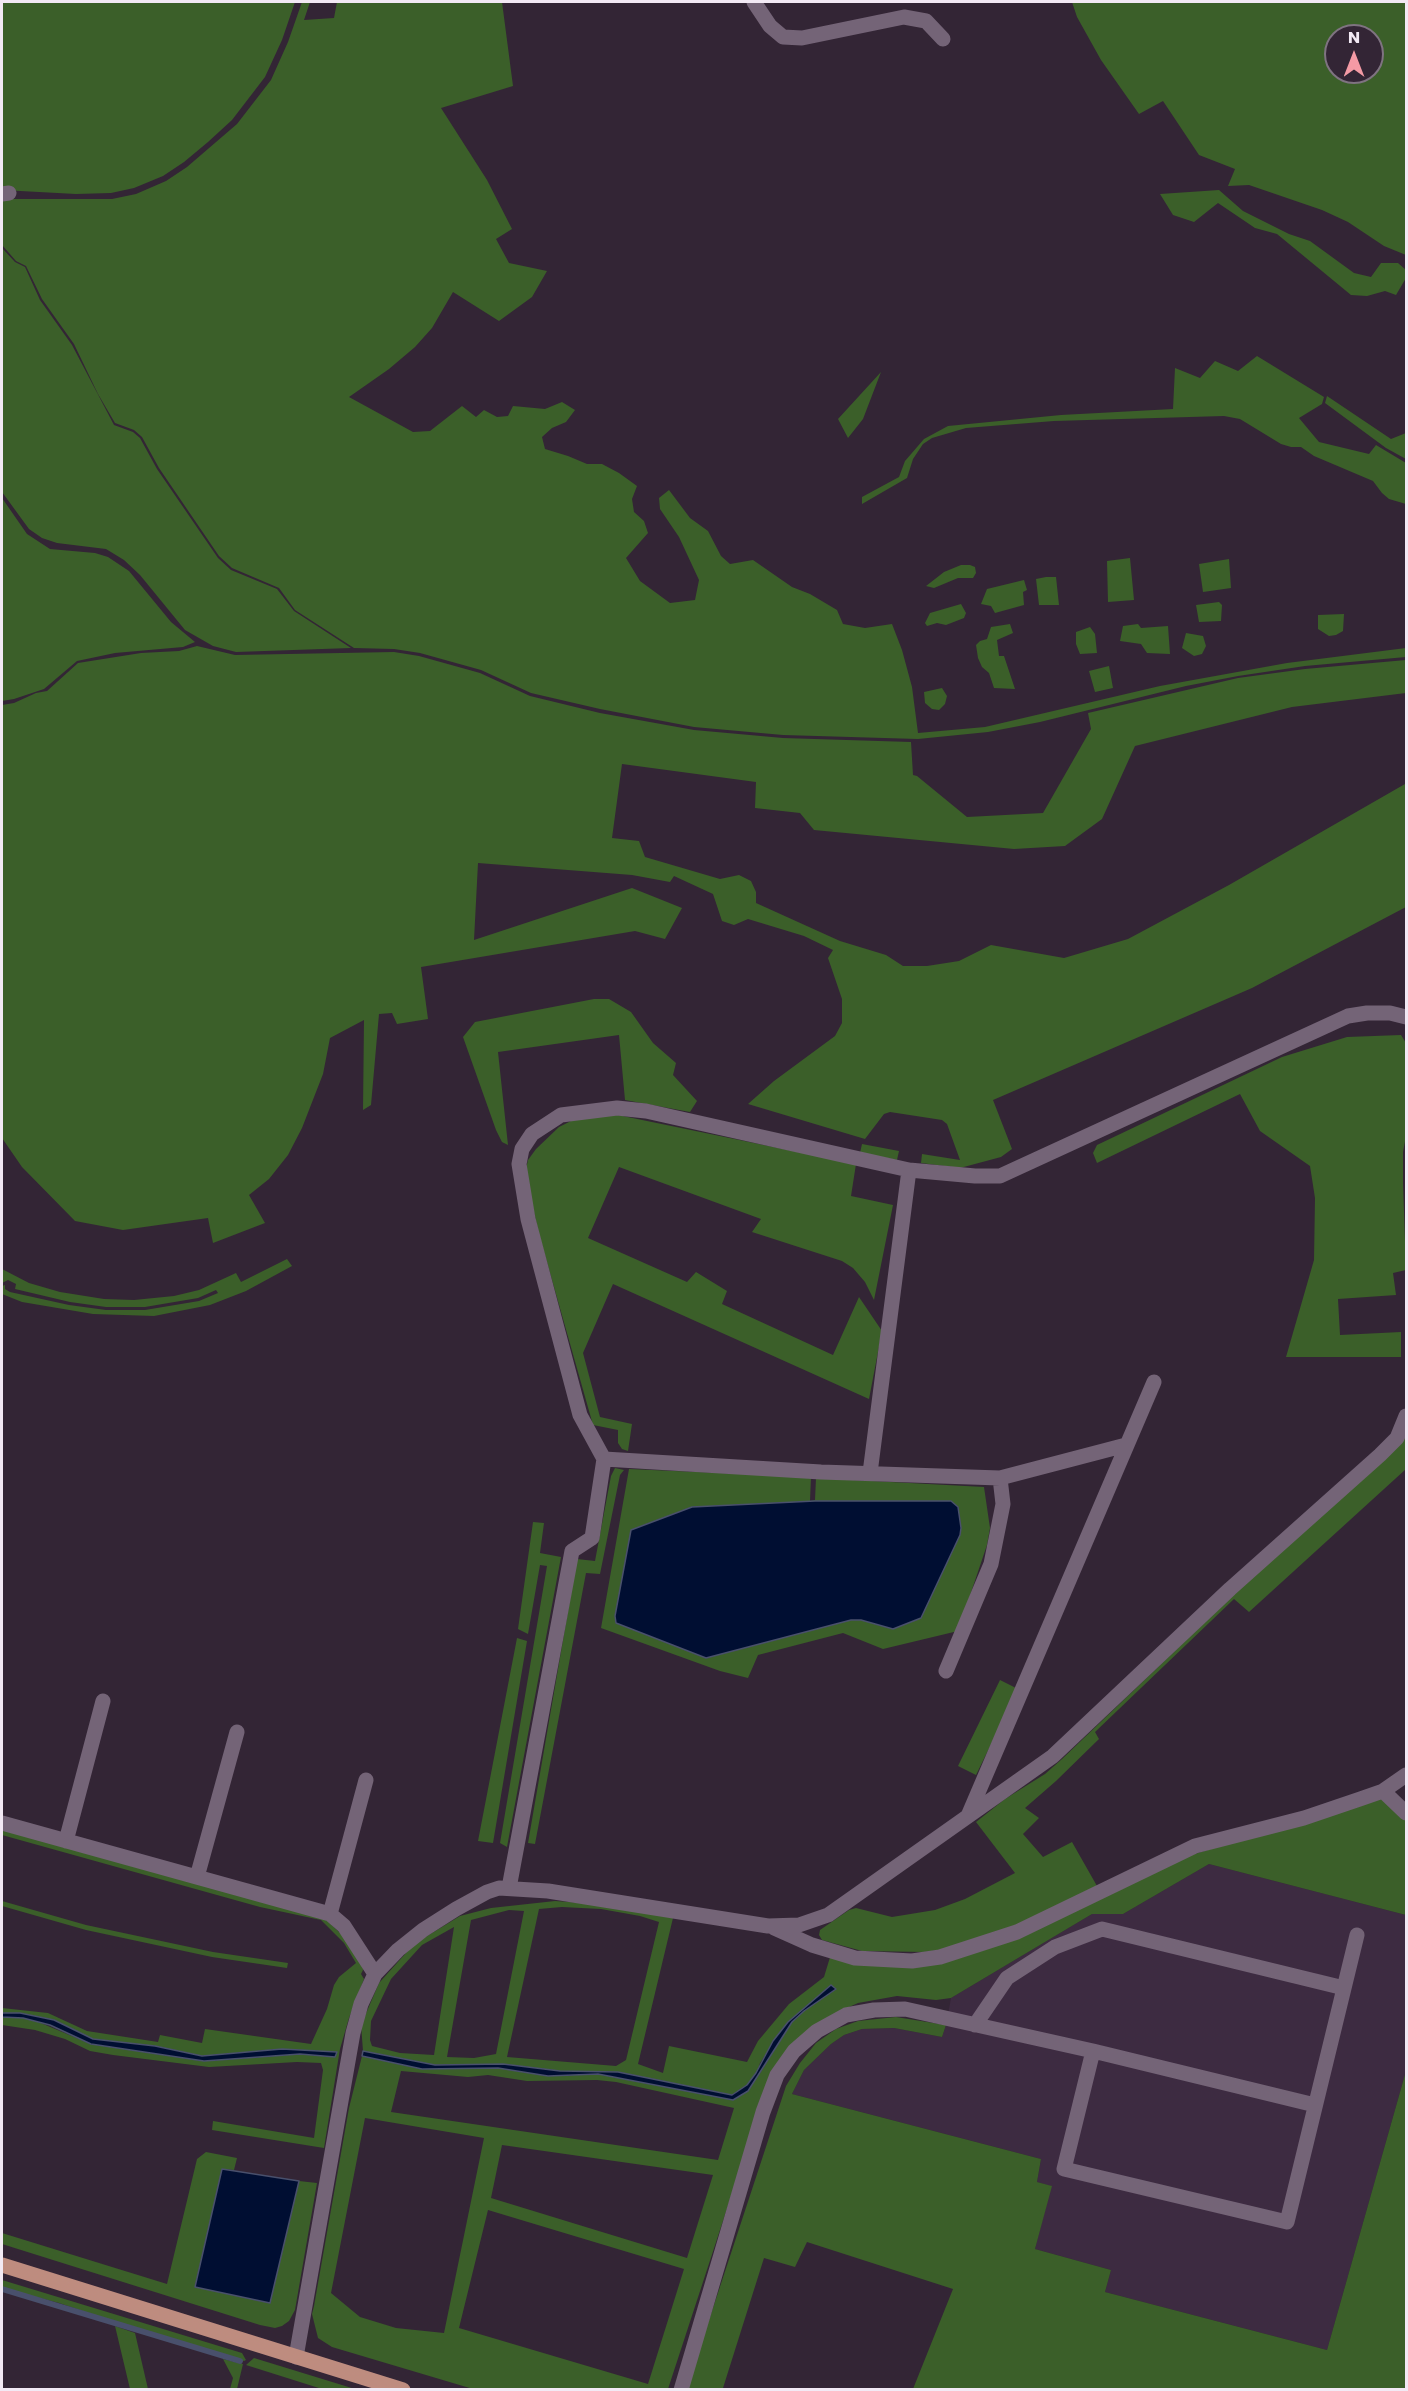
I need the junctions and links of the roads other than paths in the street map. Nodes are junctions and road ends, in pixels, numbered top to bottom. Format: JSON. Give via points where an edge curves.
{"nodes":[{"id":1,"x":754,"y":2,"type":"edge"},
{"id":2,"x":943,"y":39,"type":"dead end"},
{"id":3,"x":1407,"y":1017,"type":"edge"},
{"id":4,"x":909,"y":1170,"type":"junction"},
{"id":5,"x":1154,"y":1382,"type":"dead end"},
{"id":6,"x":1405,"y":1422,"type":"edge"},
{"id":7,"x":1126,"y":1445,"type":"junction"},
{"id":8,"x":604,"y":1459,"type":"junction"},
{"id":9,"x":870,"y":1473,"type":"junction"},
{"id":10,"x":1000,"y":1478,"type":"junction"},
{"id":11,"x":946,"y":1671,"type":"dead end"},
{"id":12,"x":104,"y":1701,"type":"dead end"},
{"id":13,"x":237,"y":1732,"type":"dead end"},
{"id":14,"x":1407,"y":1775,"type":"edge"},
{"id":15,"x":366,"y":1780,"type":"dead end"},
{"id":16,"x":1383,"y":1791,"type":"junction"},
{"id":17,"x":1407,"y":1813,"type":"edge"},
{"id":18,"x":968,"y":1815,"type":"junction"},
{"id":19,"x":2,"y":1823,"type":"edge"},
{"id":20,"x":66,"y":1841,"type":"junction"},
{"id":21,"x":197,"y":1877,"type":"junction"},
{"id":22,"x":509,"y":1888,"type":"junction"},
{"id":23,"x":330,"y":1914,"type":"junction"},
{"id":24,"x":768,"y":1926,"type":"junction"},
{"id":25,"x":1357,"y":1935,"type":"dead end"},
{"id":26,"x":375,"y":1974,"type":"junction"},
{"id":27,"x":1344,"y":1988,"type":"junction"},
{"id":28,"x":975,"y":2025,"type":"junction"},
{"id":29,"x":1093,"y":2051,"type":"junction"},
{"id":30,"x":1316,"y":2105,"type":"junction"},
{"id":31,"x":2,"y":2265,"type":"edge"},
{"id":32,"x":296,"y":2357,"type":"junction"},
{"id":33,"x":403,"y":2390,"type":"edge"},
{"id":34,"x":681,"y":2390,"type":"edge"}],
"edges":[{"from":1,"to":2,"type":"street","via":[[783,37],[802,38],[904,17],[926,21]]},
{"from":3,"to":4,"type":"street","via":[[1390,1013],[1348,1016],[1000,1176]]},
{"from":4,"to":8,"type":"street","via":[[646,1110],[617,1108],[561,1115],[532,1134],[522,1149],[519,1164],[528,1219],[580,1414]]},
{"from":4,"to":9,"type":"street"},
{"from":5,"to":7,"type":"street"},
{"from":6,"to":18,"type":"street","via":[[1397,1438],[1380,1455],[1061,1748]]},
{"from":7,"to":10,"type":"street"},
{"from":7,"to":18,"type":"street"},
{"from":8,"to":9,"type":"street"},
{"from":8,"to":22,"type":"street","via":[[592,1538],[572,1551]]},
{"from":9,"to":10,"type":"street"},
{"from":10,"to":11,"type":"street","via":[[1003,1504],[991,1564]]},
{"from":12,"to":20,"type":"street"},
{"from":13,"to":21,"type":"street"},
{"from":14,"to":16,"type":"street"},
{"from":15,"to":23,"type":"street"},
{"from":16,"to":17,"type":"street"},
{"from":16,"to":24,"type":"street","via":[[1304,1818],[1195,1846],[1017,1932],[940,1957],[912,1961],[855,1958]]},
{"from":18,"to":24,"type":"street","via":[[828,1915],[799,1925]]},
{"from":19,"to":20,"type":"street"},
{"from":20,"to":21,"type":"street"},
{"from":21,"to":23,"type":"street"},
{"from":22,"to":24,"type":"street"},
{"from":22,"to":26,"type":"street","via":[[487,1892],[436,1921],[398,1950]]},
{"from":23,"to":26,"type":"street","via":[[344,1926]]},
{"from":25,"to":27,"type":"street"},
{"from":26,"to":32,"type":"street","via":[[353,2033]]},
{"from":27,"to":28,"type":"street","via":[[1102,1929],[1055,1947],[1007,1978]]},
{"from":27,"to":30,"type":"street"},
{"from":28,"to":29,"type":"street"},
{"from":28,"to":34,"type":"street","via":[[905,2009],[874,2010],[846,2015],[794,2051],[777,2075],[763,2112]]},
{"from":29,"to":30,"type":"street"},
{"from":29,"to":30,"type":"street","via":[[1064,2169],[1287,2222]]},
{"from":31,"to":32,"type":"main road"},
{"from":32,"to":33,"type":"main road"}]}
